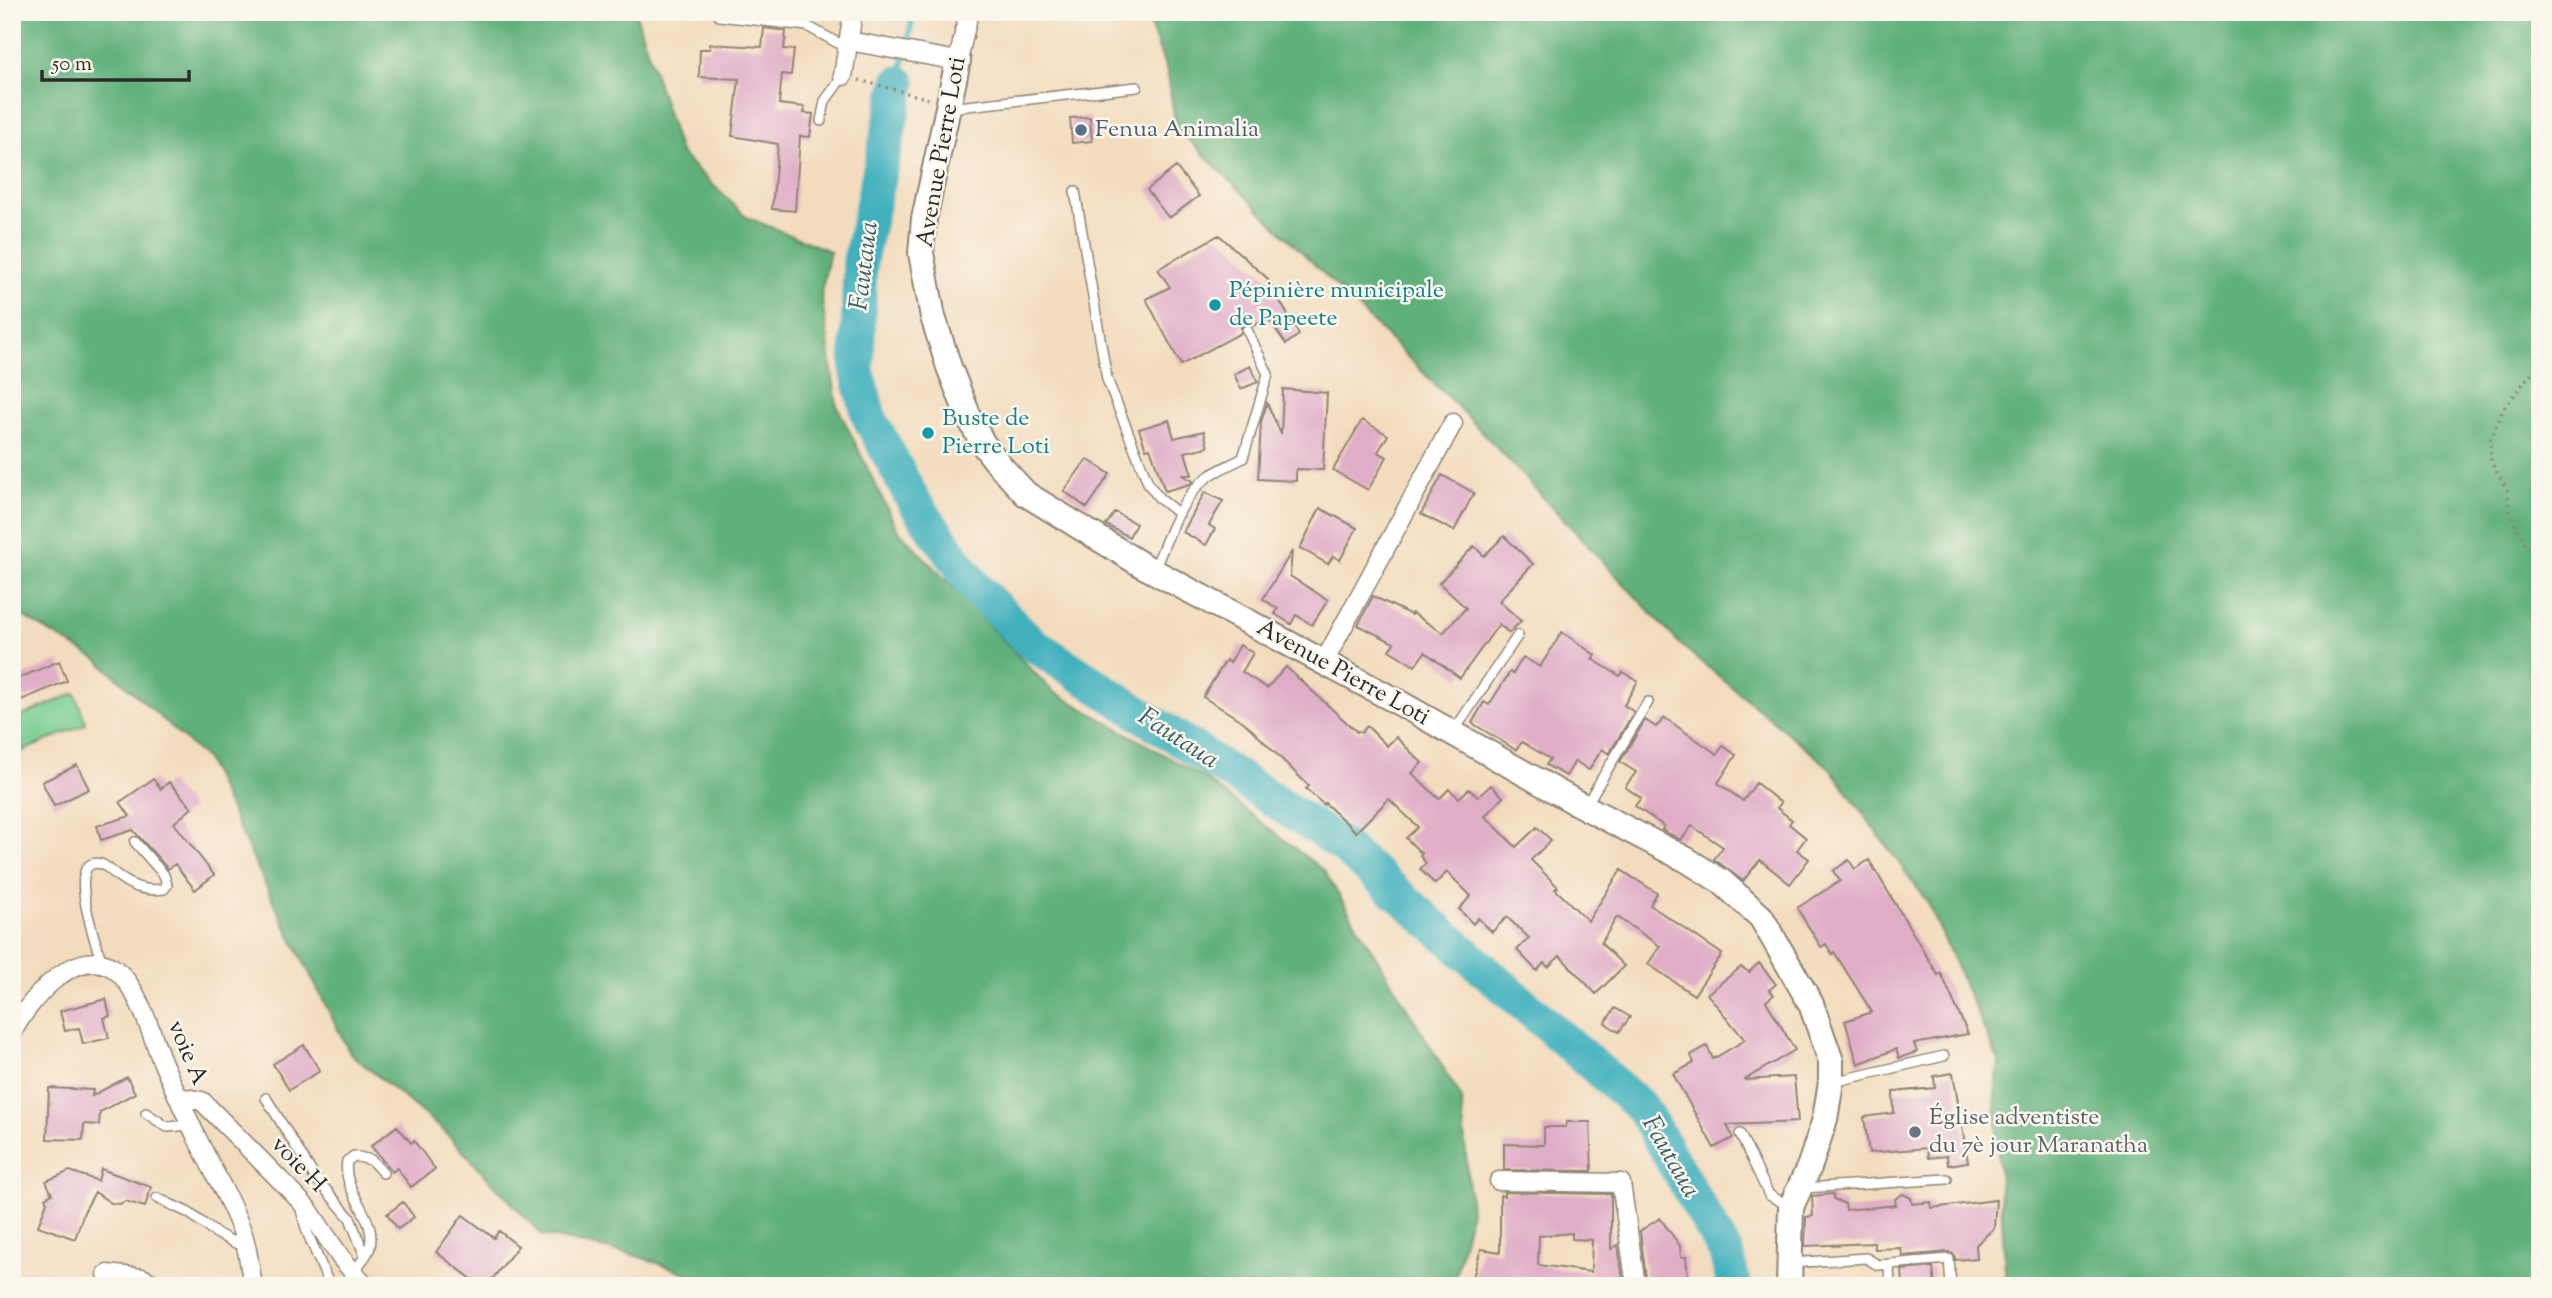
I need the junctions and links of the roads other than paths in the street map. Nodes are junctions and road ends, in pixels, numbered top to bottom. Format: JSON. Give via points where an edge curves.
{"nodes":[{"id":1,"x":853,"y":12,"type":"edge"},
{"id":2,"x":969,"y":12,"type":"edge"},
{"id":3,"x":719,"y":16,"type":"dead end"},
{"id":4,"x":849,"y":44,"type":"junction"},
{"id":5,"x":958,"y":61,"type":"junction"},
{"id":6,"x":843,"y":76,"type":"joint"},
{"id":7,"x":1136,"y":87,"type":"dead end"},
{"id":8,"x":947,"y":108,"type":"junction"},
{"id":9,"x":821,"y":121,"type":"dead end"},
{"id":10,"x":1075,"y":191,"type":"dead end"},
{"id":11,"x":1247,"y":330,"type":"dead end"},
{"id":12,"x":1452,"y":423,"type":"dead end"},
{"id":13,"x":1178,"y":514,"type":"junction"},
{"id":14,"x":1154,"y":571,"type":"junction"},
{"id":15,"x":1518,"y":635,"type":"dead end"},
{"id":16,"x":1324,"y":663,"type":"junction"},
{"id":17,"x":1648,"y":702,"type":"dead end"},
{"id":18,"x":1453,"y":733,"type":"junction"},
{"id":19,"x":1585,"y":807,"type":"junction"},
{"id":20,"x":135,"y":842,"type":"dead end"},
{"id":21,"x":102,"y":963,"type":"junction"},
{"id":22,"x":12,"y":1033,"type":"edge"},
{"id":23,"x":1944,"y":1056,"type":"dead end"},
{"id":24,"x":1831,"y":1082,"type":"junction"},
{"id":25,"x":180,"y":1097,"type":"junction"},
{"id":26,"x":267,"y":1098,"type":"dead end"},
{"id":27,"x":146,"y":1113,"type":"dead end"},
{"id":28,"x":191,"y":1125,"type":"junction"},
{"id":29,"x":1740,"y":1134,"type":"dead end"},
{"id":30,"x":383,"y":1173,"type":"dead end"},
{"id":31,"x":1947,"y":1179,"type":"dead end"},
{"id":32,"x":1499,"y":1181,"type":"dead end"},
{"id":33,"x":157,"y":1198,"type":"dead end"},
{"id":34,"x":298,"y":1198,"type":"junction"},
{"id":35,"x":1795,"y":1198,"type":"junction"},
{"id":36,"x":246,"y":1249,"type":"junction"},
{"id":37,"x":365,"y":1256,"type":"junction"},
{"id":38,"x":1889,"y":1264,"type":"junction"},
{"id":39,"x":353,"y":1272,"type":"junction"},
{"id":40,"x":107,"y":1275,"type":"dead end"},
{"id":41,"x":1789,"y":1275,"type":"edge"},
{"id":42,"x":153,"y":1286,"type":"edge"},
{"id":43,"x":253,"y":1286,"type":"edge"},
{"id":44,"x":330,"y":1286,"type":"edge"},
{"id":45,"x":366,"y":1286,"type":"edge"},
{"id":46,"x":1636,"y":1286,"type":"edge"},
{"id":47,"x":1890,"y":1286,"type":"edge"},
{"id":48,"x":1951,"y":1286,"type":"edge"}],
"edges":[{"from":1,"to":4,"type":"street"},
{"from":2,"to":5,"type":"street","name":"Avenue Pierre Loti"},
{"from":3,"to":4,"type":"lane","via":[[807,26],[835,42]]},
{"from":4,"to":5,"type":"street"},
{"from":4,"to":6,"type":"street"},
{"from":5,"to":8,"type":"main road","name":"Avenue Pierre Loti"},
{"from":6,"to":9,"type":"lane","via":[[825,101]]},
{"from":7,"to":8,"type":"lane"},
{"from":8,"to":14,"type":"main road","name":"Avenue Pierre Loti","via":[[921,253],[933,317],[968,415],[1000,467],[1026,494]]},
{"from":10,"to":13,"type":"lane","via":[[1107,379],[1149,485]]},
{"from":11,"to":13,"type":"lane","via":[[1268,374],[1243,458],[1209,477]]},
{"from":12,"to":16,"type":"street"},
{"from":13,"to":14,"type":"lane"},
{"from":14,"to":16,"type":"main road","name":"Avenue Pierre Loti"},
{"from":15,"to":18,"type":"lane"},
{"from":16,"to":18,"type":"main road","name":"Avenue Pierre Loti"},
{"from":17,"to":19,"type":"lane"},
{"from":18,"to":19,"type":"main road","name":"Avenue Pierre Loti"},
{"from":19,"to":24,"type":"main road","name":"Avenue Pierre Loti","via":[[1722,882],[1760,917],[1811,1004],[1830,1061]]},
{"from":20,"to":21,"type":"lane","via":[[164,875],[167,885],[140,890],[102,864],[86,867],[84,896]]},
{"from":21,"to":22,"type":"street","via":[[61,974],[32,1003]]},
{"from":21,"to":25,"type":"street","name":"voie A","via":[[121,975],[131,989]]},
{"from":23,"to":24,"type":"lane"},
{"from":24,"to":35,"type":"main road","name":"Avenue Pierre Loti","via":[[1819,1139]]},
{"from":25,"to":28,"type":"street","name":"voie A"},
{"from":25,"to":34,"type":"street","name":"voie H","via":[[202,1101]]},
{"from":26,"to":37,"type":"lane","via":[[314,1176],[350,1218]]},
{"from":27,"to":28,"type":"lane","via":[[167,1127]]},
{"from":28,"to":36,"type":"street","name":"voie A","via":[[230,1201]]},
{"from":29,"to":35,"type":"lane","via":[[1769,1195]]},
{"from":30,"to":37,"type":"lane","via":[[371,1160],[354,1156],[347,1161],[349,1188],[371,1232]]},
{"from":31,"to":35,"type":"lane"},
{"from":32,"to":46,"type":"street","via":[[1621,1183]]},
{"from":33,"to":36,"type":"lane"},
{"from":34,"to":39,"type":"street","name":"voie H"},
{"from":34,"to":44,"type":"lane"},
{"from":35,"to":41,"type":"main road","name":"Avenue Pierre Loti"},
{"from":36,"to":43,"type":"street","name":"voie A"},
{"from":37,"to":39,"type":"lane"},
{"from":38,"to":41,"type":"lane","via":[[1878,1265],[1866,1258]]},
{"from":38,"to":47,"type":"lane"},
{"from":38,"to":48,"type":"lane","via":[[1949,1259]]},
{"from":39,"to":45,"type":"street","name":"voie H"},
{"from":40,"to":42,"type":"street","via":[[142,1278]]}]}
